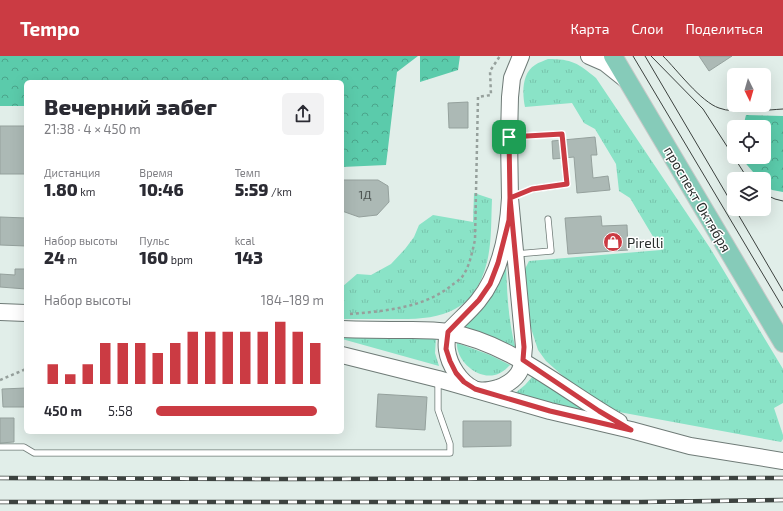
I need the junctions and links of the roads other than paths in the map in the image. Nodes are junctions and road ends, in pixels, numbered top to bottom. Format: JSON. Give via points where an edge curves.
{"nodes":[{"id":1,"x":590,"y":56,"type":"edge"},
{"id":2,"x":613,"y":56,"type":"edge"},
{"id":3,"x":524,"y":58,"type":"edge"},
{"id":4,"x":629,"y":82,"type":"junction"},
{"id":5,"x":509,"y":137,"type":"junction"},
{"id":6,"x":510,"y":198,"type":"junction"},
{"id":7,"x":548,"y":219,"type":"dead end"},
{"id":8,"x":516,"y":254,"type":"junction"},
{"id":9,"x":0,"y":312,"type":"edge"},
{"id":10,"x":24,"y":313,"type":"edge"},
{"id":11,"x":344,"y":329,"type":"edge"},
{"id":12,"x":448,"y":332,"type":"junction"},
{"id":13,"x":783,"y":343,"type":"edge"},
{"id":14,"x":344,"y":355,"type":"edge"},
{"id":15,"x":523,"y":360,"type":"junction"},
{"id":16,"x":438,"y":379,"type":"junction"},
{"id":17,"x":475,"y":389,"type":"junction"},
{"id":18,"x":631,"y":430,"type":"junction"},
{"id":19,"x":0,"y":448,"type":"edge"},
{"id":20,"x":709,"y":450,"type":"junction"},
{"id":21,"x":783,"y":450,"type":"edge"},
{"id":22,"x":783,"y":461,"type":"edge"}],
"edges":[{"from":1,"to":4,"type":"main road","via":[[605,63]]},
{"from":2,"to":4,"type":"main road","name":"проспект Октября"},
{"from":3,"to":5,"type":"main road","via":[[512,78]]},
{"from":4,"to":13,"type":"main road","name":"проспект Октября"},
{"from":5,"to":6,"type":"main road"},
{"from":5,"to":6,"type":"lane","via":[[562,134],[567,184],[532,189]]},
{"from":6,"to":8,"type":"main road"},
{"from":6,"to":12,"type":"main road","via":[[509,220],[490,284],[479,300]]},
{"from":7,"to":8,"type":"lane","via":[[551,251]]},
{"from":8,"to":15,"type":"main road"},
{"from":9,"to":10,"type":"main road"},
{"from":11,"to":12,"type":"main road"},
{"from":12,"to":15,"type":"main road","via":[[470,338]]},
{"from":12,"to":17,"type":"main road","via":[[446,349],[450,361],[464,382]]},
{"from":14,"to":16,"type":"main road"},
{"from":15,"to":17,"type":"main road","via":[[518,373],[506,385],[490,390]]},
{"from":15,"to":18,"type":"main road"},
{"from":16,"to":17,"type":"main road"},
{"from":16,"to":19,"type":"lane","via":[[438,410],[450,444],[450,453],[34,452],[24,447]]},
{"from":17,"to":18,"type":"main road","via":[[550,411]]},
{"from":18,"to":20,"type":"main road"},
{"from":20,"to":21,"type":"main road"},
{"from":20,"to":22,"type":"main road"}]}
